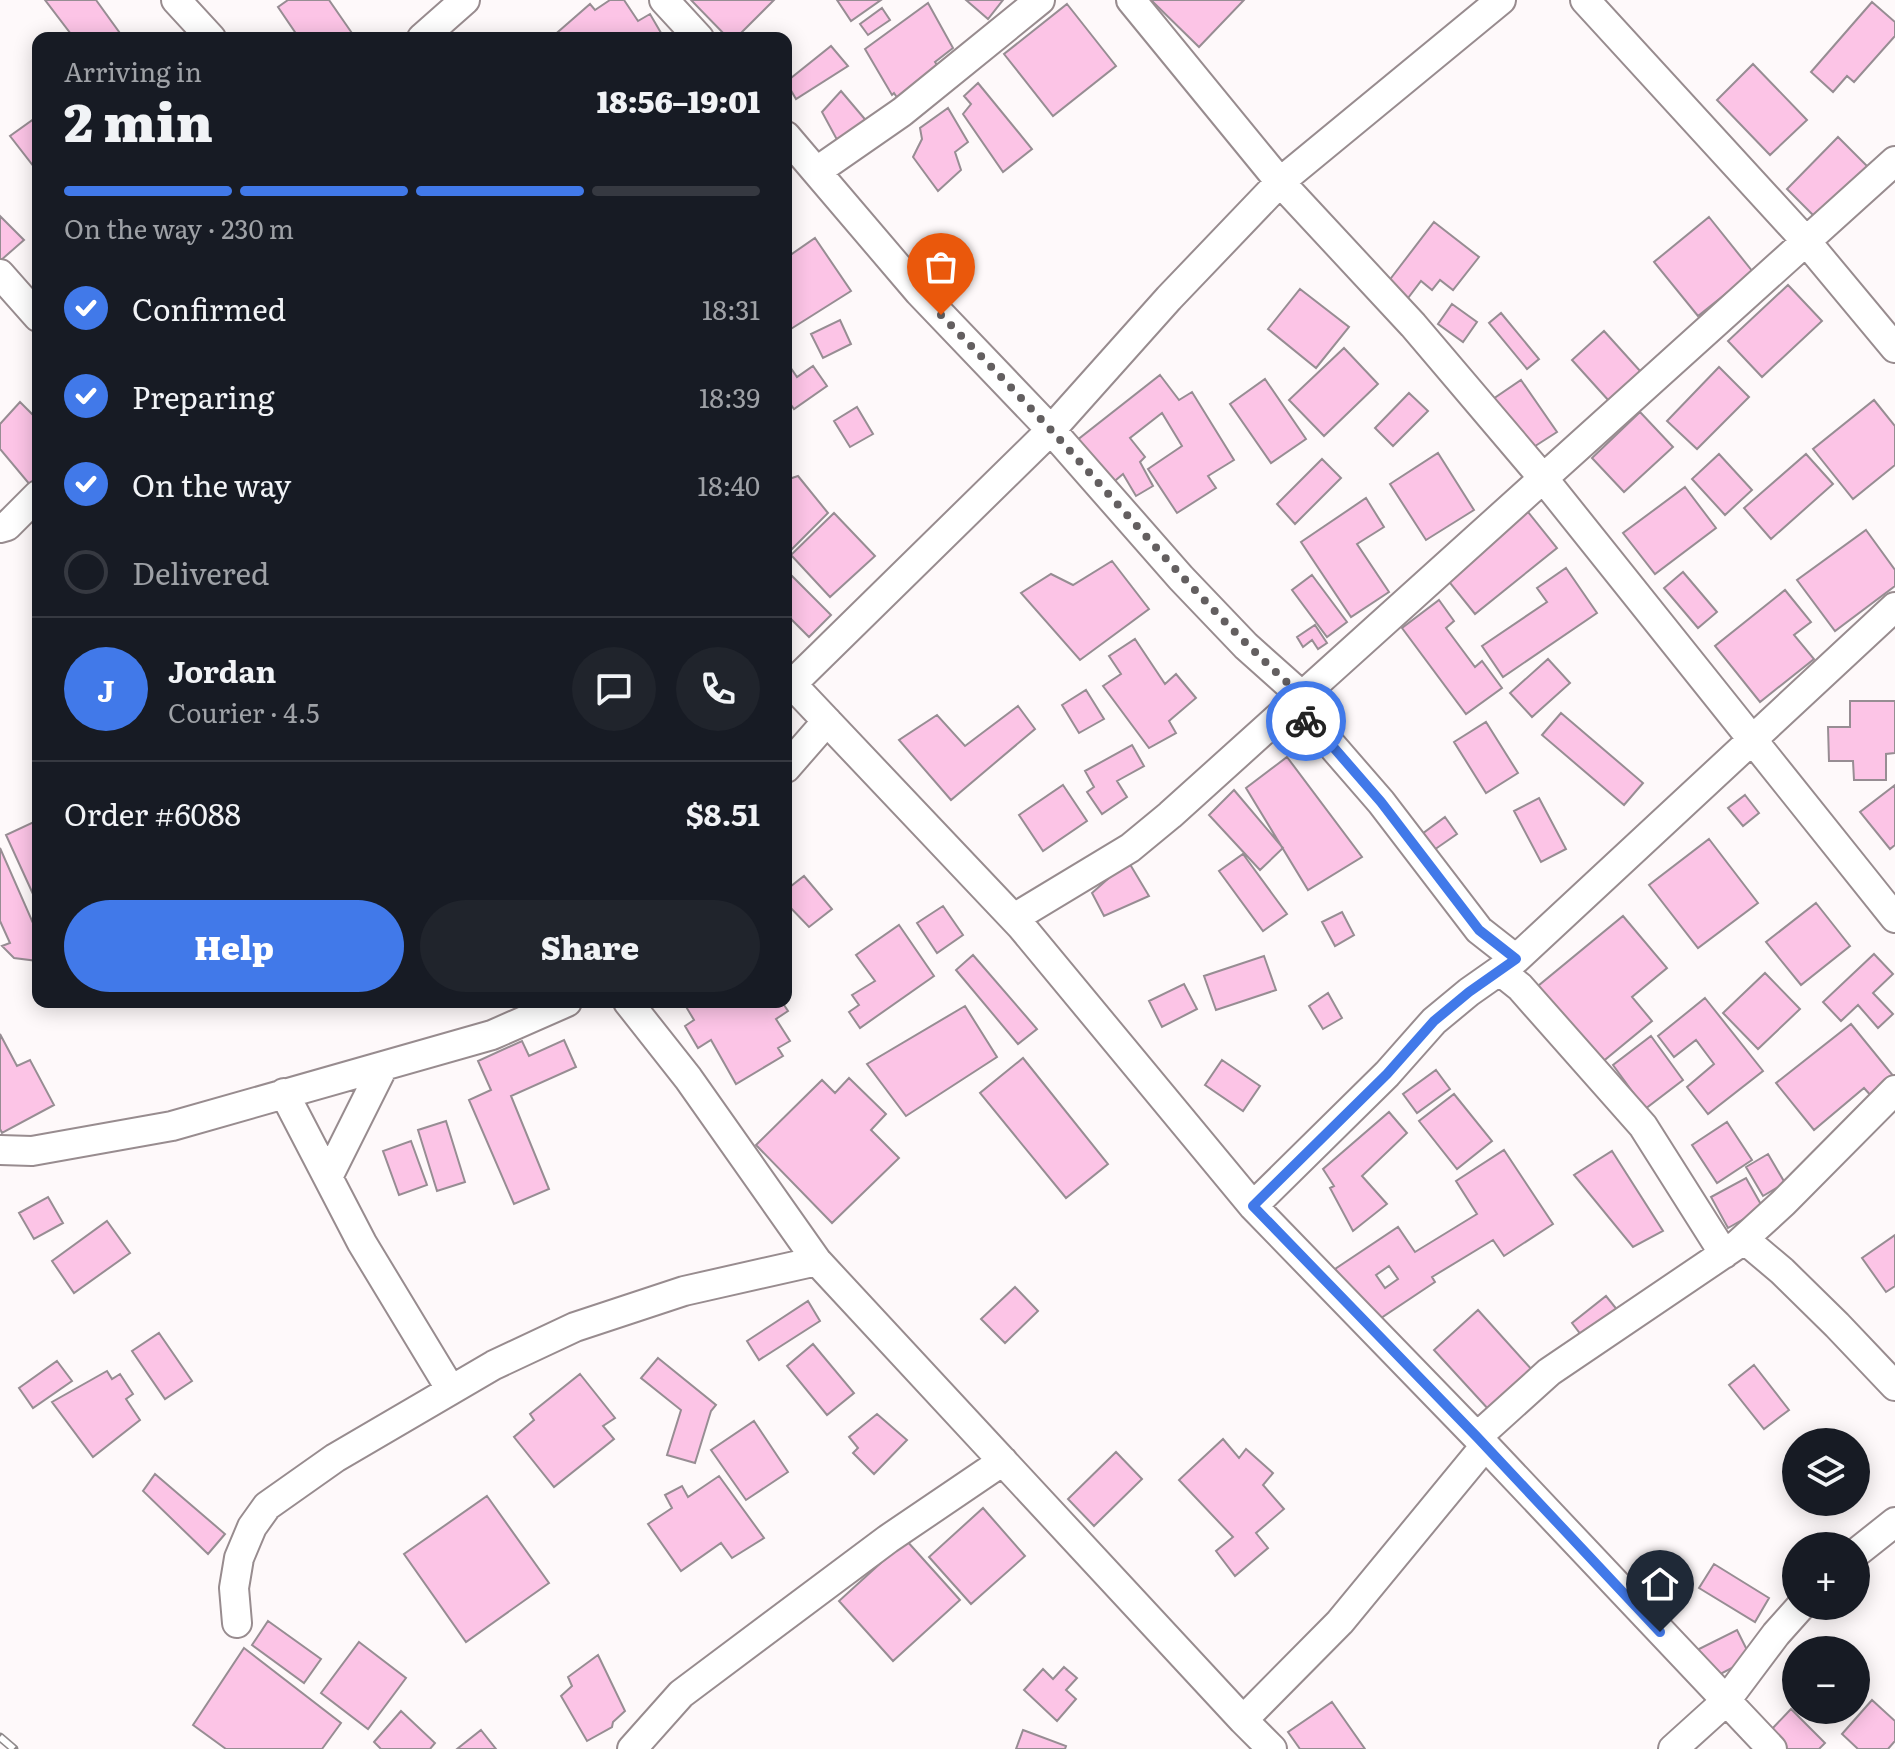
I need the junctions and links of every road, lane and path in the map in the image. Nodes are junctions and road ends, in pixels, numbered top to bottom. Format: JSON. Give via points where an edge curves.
{"nodes":[{"id":1,"x":176,"y":0,"type":"edge"},
{"id":2,"x":465,"y":0,"type":"edge"},
{"id":3,"x":664,"y":0,"type":"edge"},
{"id":4,"x":1040,"y":0,"type":"edge"},
{"id":5,"x":1131,"y":0,"type":"edge"},
{"id":6,"x":1501,"y":0,"type":"edge"},
{"id":7,"x":1585,"y":0,"type":"edge"},
{"id":8,"x":205,"y":32,"type":"edge"},
{"id":9,"x":429,"y":32,"type":"edge"},
{"id":10,"x":693,"y":32,"type":"edge"},
{"id":11,"x":792,"y":143,"type":"edge"},
{"id":12,"x":1895,"y":161,"type":"edge"},
{"id":13,"x":817,"y":171,"type":"junction"},
{"id":14,"x":1280,"y":182,"type":"junction"},
{"id":15,"x":1805,"y":240,"type":"junction"},
{"id":16,"x":0,"y":274,"type":"edge"},
{"id":17,"x":32,"y":311,"type":"edge"},
{"id":18,"x":1895,"y":348,"type":"edge"},
{"id":19,"x":1051,"y":430,"type":"junction"},
{"id":20,"x":1543,"y":478,"type":"junction"},
{"id":21,"x":32,"y":501,"type":"edge"},
{"id":22,"x":0,"y":528,"type":"edge"},
{"id":23,"x":1895,"y":607,"type":"edge"},
{"id":24,"x":792,"y":678,"type":"edge"},
{"id":25,"x":792,"y":684,"type":"edge"},
{"id":26,"x":1296,"y":702,"type":"junction"},
{"id":27,"x":827,"y":721,"type":"junction"},
{"id":28,"x":1751,"y":740,"type":"junction"},
{"id":29,"x":792,"y":761,"type":"edge"},
{"id":30,"x":1014,"y":918,"type":"junction"},
{"id":31,"x":1895,"y":918,"type":"edge"},
{"id":32,"x":1508,"y":965,"type":"junction"},
{"id":33,"x":553,"y":1008,"type":"edge"},
{"id":34,"x":633,"y":1008,"type":"edge"},
{"id":35,"x":383,"y":1067,"type":"junction"},
{"id":36,"x":1895,"y":1090,"type":"edge"},
{"id":37,"x":284,"y":1093,"type":"junction"},
{"id":38,"x":0,"y":1150,"type":"edge"},
{"id":39,"x":328,"y":1177,"type":"junction"},
{"id":40,"x":1253,"y":1206,"type":"junction"},
{"id":41,"x":1734,"y":1247,"type":"junction"},
{"id":42,"x":817,"y":1261,"type":"junction"},
{"id":43,"x":1895,"y":1386,"type":"edge"},
{"id":44,"x":451,"y":1390,"type":"junction"},
{"id":45,"x":1481,"y":1442,"type":"junction"},
{"id":46,"x":1003,"y":1461,"type":"junction"},
{"id":47,"x":1895,"y":1522,"type":"edge"},
{"id":48,"x":1870,"y":1542,"type":"edge"},
{"id":49,"x":1790,"y":1620,"type":"edge"},
{"id":50,"x":237,"y":1623,"type":"dead end"},
{"id":51,"x":1725,"y":1702,"type":"junction"},
{"id":52,"x":1243,"y":1720,"type":"junction"},
{"id":53,"x":632,"y":1749,"type":"edge"},
{"id":54,"x":1272,"y":1749,"type":"edge"},
{"id":55,"x":1673,"y":1749,"type":"edge"},
{"id":56,"x":1772,"y":1749,"type":"edge"}],
"edges":[{"from":1,"to":8,"type":"street"},
{"from":2,"to":9,"type":"street"},
{"from":3,"to":10,"type":"street"},
{"from":4,"to":13,"type":"street","via":[[902,112]]},
{"from":5,"to":14,"type":"street"},
{"from":6,"to":14,"type":"street"},
{"from":7,"to":15,"type":"street"},
{"from":11,"to":13,"type":"street"},
{"from":12,"to":15,"type":"street"},
{"from":13,"to":19,"type":"street","via":[[919,292]]},
{"from":14,"to":19,"type":"street"},
{"from":14,"to":20,"type":"street","via":[[1413,325]]},
{"from":15,"to":18,"type":"street"},
{"from":15,"to":20,"type":"street"},
{"from":16,"to":17,"type":"street"},
{"from":19,"to":24,"type":"street"},
{"from":19,"to":26,"type":"street"},
{"from":20,"to":26,"type":"street"},
{"from":20,"to":28,"type":"street"},
{"from":21,"to":22,"type":"street"},
{"from":23,"to":28,"type":"street"},
{"from":25,"to":27,"type":"street"},
{"from":26,"to":30,"type":"street","via":[[1130,848]]},
{"from":26,"to":32,"type":"street"},
{"from":27,"to":29,"type":"street"},
{"from":27,"to":30,"type":"street"},
{"from":28,"to":31,"type":"street"},
{"from":28,"to":32,"type":"street"},
{"from":30,"to":40,"type":"street"},
{"from":32,"to":40,"type":"street","via":[[1434,1021]]},
{"from":32,"to":41,"type":"street","via":[[1520,987],[1643,1126]]},
{"from":33,"to":35,"type":"street","via":[[492,1035]]},
{"from":34,"to":42,"type":"street"},
{"from":35,"to":37,"type":"street"},
{"from":35,"to":39,"type":"street"},
{"from":36,"to":41,"type":"street"},
{"from":37,"to":38,"type":"street","via":[[172,1126],[32,1151]]},
{"from":37,"to":39,"type":"street"},
{"from":39,"to":44,"type":"street","via":[[392,1296]]},
{"from":40,"to":45,"type":"street"},
{"from":41,"to":43,"type":"street","via":[[1804,1293]]},
{"from":41,"to":45,"type":"street","via":[[1549,1372]]},
{"from":42,"to":44,"type":"street","via":[[684,1291],[575,1327]]},
{"from":42,"to":46,"type":"street"},
{"from":44,"to":50,"type":"street","via":[[335,1458],[267,1506],[239,1558],[234,1588]]},
{"from":45,"to":51,"type":"street"},
{"from":45,"to":52,"type":"street","via":[[1340,1622]]},
{"from":46,"to":52,"type":"street"},
{"from":46,"to":53,"type":"street","via":[[888,1539],[681,1694]]},
{"from":47,"to":48,"type":"street"},
{"from":49,"to":51,"type":"street"},
{"from":51,"to":55,"type":"street"},
{"from":51,"to":56,"type":"street"},
{"from":52,"to":54,"type":"street"}]}
